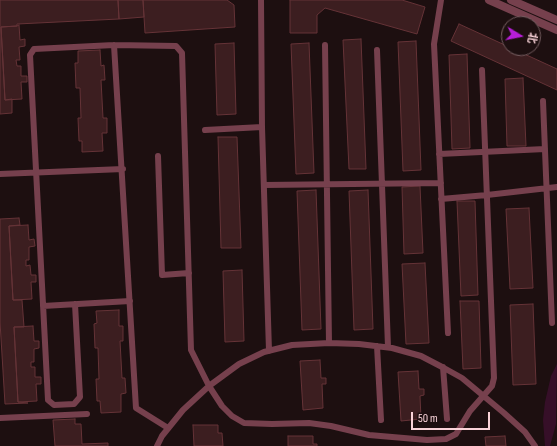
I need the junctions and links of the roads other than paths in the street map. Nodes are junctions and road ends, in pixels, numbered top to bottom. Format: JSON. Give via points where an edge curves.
{"nodes":[{"id":1,"x":261,"y":0,"type":"edge"},
{"id":2,"x":441,"y":0,"type":"edge"},
{"id":3,"x":489,"y":0,"type":"edge"},
{"id":4,"x":511,"y":0,"type":"edge"},
{"id":5,"x":557,"y":20,"type":"edge"},
{"id":6,"x":557,"y":30,"type":"edge"},
{"id":7,"x":114,"y":45,"type":"junction"},
{"id":8,"x":325,"y":45,"type":"dead end"},
{"id":9,"x":377,"y":50,"type":"dead end"},
{"id":10,"x":482,"y":70,"type":"dead end"},
{"id":11,"x":543,"y":101,"type":"dead end"},
{"id":12,"x":262,"y":127,"type":"junction"},
{"id":13,"x":206,"y":130,"type":"dead end"},
{"id":14,"x":545,"y":149,"type":"junction"},
{"id":15,"x":485,"y":151,"type":"junction"},
{"id":16,"x":439,"y":154,"type":"junction"},
{"id":17,"x":158,"y":156,"type":"dead end"},
{"id":18,"x":123,"y":169,"type":"junction"},
{"id":19,"x":37,"y":173,"type":"junction"},
{"id":20,"x":0,"y":174,"type":"edge"},
{"id":21,"x":441,"y":183,"type":"junction"},
{"id":22,"x":327,"y":184,"type":"junction"},
{"id":23,"x":382,"y":184,"type":"junction"},
{"id":24,"x":264,"y":185,"type":"junction"},
{"id":25,"x":557,"y":187,"type":"edge"},
{"id":26,"x":546,"y":188,"type":"junction"},
{"id":27,"x":487,"y":195,"type":"junction"},
{"id":28,"x":442,"y":199,"type":"junction"},
{"id":29,"x":189,"y":273,"type":"junction"},
{"id":30,"x":130,"y":301,"type":"junction"},
{"id":31,"x":75,"y":304,"type":"junction"},
{"id":32,"x":43,"y":306,"type":"junction"},
{"id":33,"x":552,"y":323,"type":"dead end"},
{"id":34,"x":448,"y":333,"type":"dead end"},
{"id":35,"x":329,"y":344,"type":"junction"},
{"id":36,"x":377,"y":346,"type":"junction"},
{"id":37,"x":388,"y":347,"type":"junction"},
{"id":38,"x":269,"y":351,"type":"junction"},
{"id":39,"x":443,"y":367,"type":"junction"},
{"id":40,"x":209,"y":386,"type":"junction"},
{"id":41,"x":484,"y":396,"type":"junction"},
{"id":42,"x":87,"y":414,"type":"dead end"},
{"id":43,"x":0,"y":418,"type":"edge"},
{"id":44,"x":447,"y":419,"type":"dead end"},
{"id":45,"x":382,"y":420,"type":"dead end"},
{"id":46,"x":168,"y":428,"type":"junction"},
{"id":47,"x":157,"y":446,"type":"edge"},
{"id":48,"x":535,"y":446,"type":"edge"}],
"edges":[{"from":1,"to":12,"type":"lane"},
{"from":2,"to":16,"type":"lane","via":[[434,44]]},
{"from":3,"to":6,"type":"street"},
{"from":4,"to":5,"type":"street"},
{"from":7,"to":18,"type":"lane"},
{"from":7,"to":19,"type":"lane","via":[[34,49],[30,55]]},
{"from":7,"to":29,"type":"lane","via":[[176,46],[182,53]]},
{"from":8,"to":22,"type":"lane"},
{"from":9,"to":23,"type":"lane"},
{"from":10,"to":15,"type":"lane"},
{"from":11,"to":14,"type":"lane"},
{"from":12,"to":13,"type":"lane"},
{"from":12,"to":24,"type":"lane"},
{"from":14,"to":15,"type":"lane"},
{"from":14,"to":26,"type":"lane"},
{"from":15,"to":16,"type":"lane"},
{"from":15,"to":27,"type":"lane"},
{"from":16,"to":21,"type":"lane"},
{"from":17,"to":29,"type":"lane","via":[[162,275]]},
{"from":18,"to":19,"type":"lane"},
{"from":18,"to":30,"type":"lane"},
{"from":19,"to":20,"type":"lane"},
{"from":19,"to":32,"type":"lane"},
{"from":21,"to":23,"type":"lane"},
{"from":21,"to":28,"type":"lane"},
{"from":22,"to":23,"type":"lane"},
{"from":22,"to":24,"type":"lane"},
{"from":22,"to":35,"type":"lane"},
{"from":23,"to":37,"type":"lane"},
{"from":24,"to":38,"type":"lane"},
{"from":25,"to":26,"type":"lane"},
{"from":26,"to":27,"type":"lane"},
{"from":26,"to":33,"type":"lane"},
{"from":27,"to":28,"type":"lane"},
{"from":27,"to":41,"type":"lane","via":[[494,378],[492,386]]},
{"from":28,"to":34,"type":"lane"},
{"from":29,"to":40,"type":"lane","via":[[192,350]]},
{"from":30,"to":31,"type":"lane"},
{"from":30,"to":46,"type":"lane","via":[[136,408]]},
{"from":31,"to":32,"type":"lane"},
{"from":31,"to":32,"type":"lane","via":[[80,397],[74,404],[54,405],[48,400]]},
{"from":35,"to":36,"type":"lane"},
{"from":35,"to":38,"type":"lane","via":[[292,345]]},
{"from":36,"to":37,"type":"lane"},
{"from":36,"to":45,"type":"lane"},
{"from":37,"to":39,"type":"lane","via":[[421,356]]},
{"from":38,"to":40,"type":"lane","via":[[239,364]]},
{"from":39,"to":41,"type":"lane"},
{"from":39,"to":44,"type":"lane"},
{"from":40,"to":41,"type":"lane","via":[[222,406],[244,423],[310,423],[369,436],[427,440],[446,439],[456,434],[470,410]]},
{"from":40,"to":46,"type":"lane"},
{"from":41,"to":48,"type":"lane","via":[[525,432]]},
{"from":42,"to":43,"type":"lane"},
{"from":46,"to":47,"type":"lane"}]}
